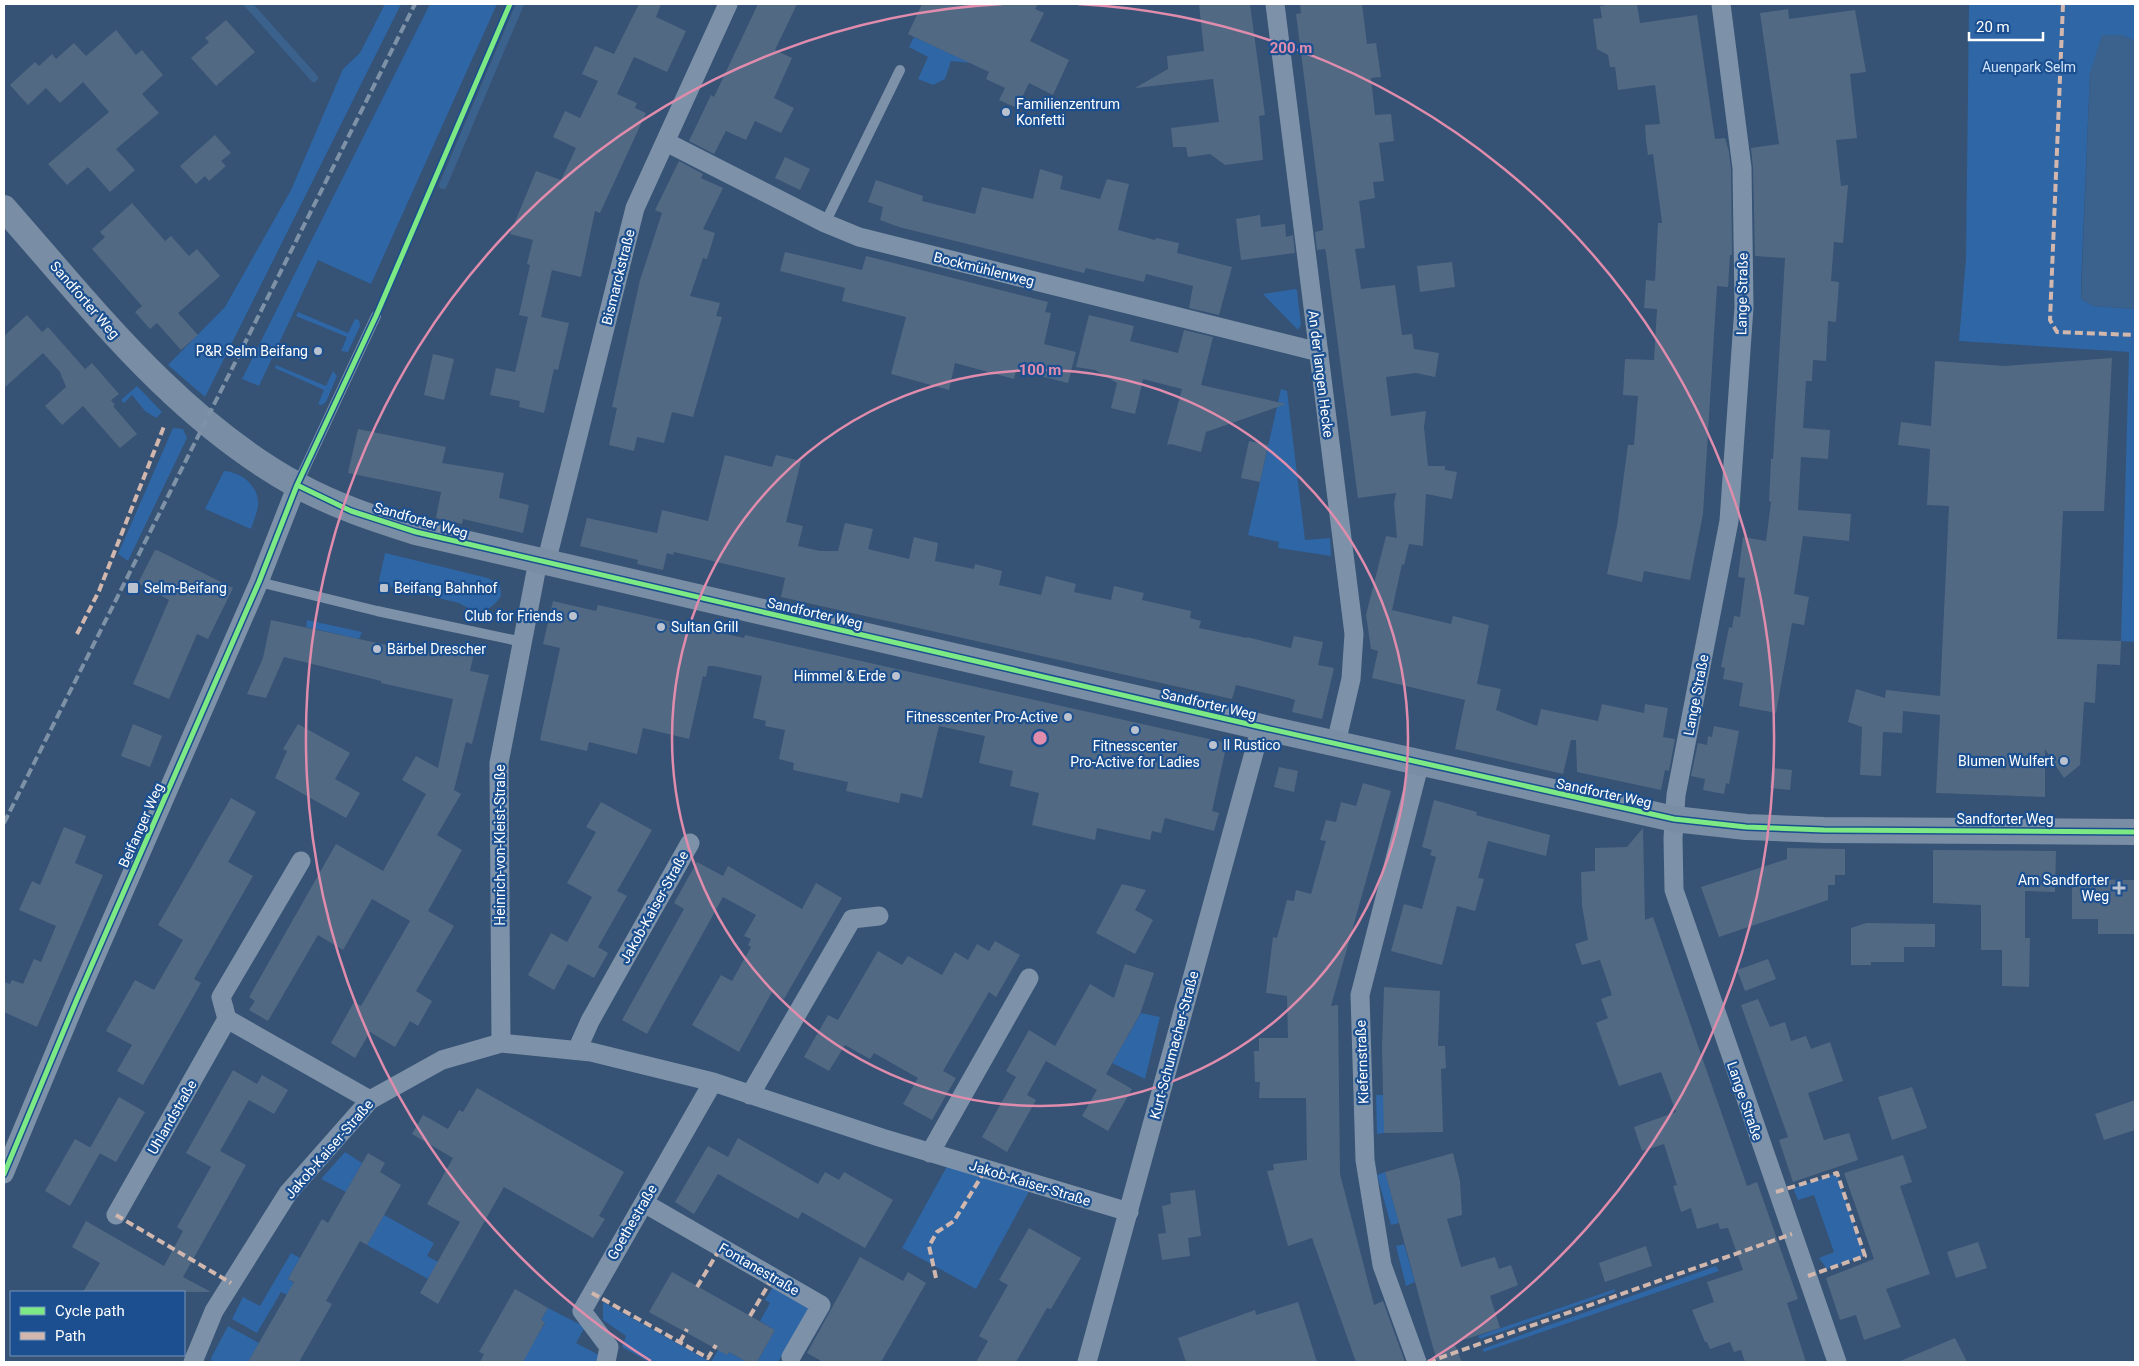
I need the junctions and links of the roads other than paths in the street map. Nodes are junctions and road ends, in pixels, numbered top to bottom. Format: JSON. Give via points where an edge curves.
{"nodes":[{"id":1,"x":728,"y":4,"type":"edge"},
{"id":2,"x":1275,"y":4,"type":"edge"},
{"id":3,"x":1721,"y":4,"type":"edge"},
{"id":4,"x":900,"y":70,"type":"dead end"},
{"id":5,"x":666,"y":142,"type":"junction"},
{"id":6,"x":4,"y":208,"type":"edge"},
{"id":7,"x":825,"y":223,"type":"junction"},
{"id":8,"x":376,"y":316,"type":"dead end"},
{"id":9,"x":1319,"y":352,"type":"junction"},
{"id":10,"x":297,"y":485,"type":"junction"},
{"id":11,"x":542,"y":562,"type":"junction"},
{"id":12,"x":259,"y":582,"type":"junction"},
{"id":13,"x":523,"y":642,"type":"junction"},
{"id":14,"x":1261,"y":727,"type":"junction"},
{"id":15,"x":1336,"y":743,"type":"junction"},
{"id":16,"x":1420,"y":762,"type":"junction"},
{"id":17,"x":1674,"y":819,"type":"junction"},
{"id":18,"x":2135,"y":832,"type":"edge"},
{"id":19,"x":690,"y":843,"type":"dead end"},
{"id":20,"x":300,"y":861,"type":"dead end"},
{"id":21,"x":879,"y":916,"type":"dead end"},
{"id":22,"x":1029,"y":978,"type":"dead end"},
{"id":23,"x":227,"y":1019,"type":"junction"},
{"id":24,"x":500,"y":1043,"type":"junction"},
{"id":25,"x":577,"y":1050,"type":"junction"},
{"id":26,"x":713,"y":1082,"type":"junction"},
{"id":27,"x":750,"y":1095,"type":"junction"},
{"id":28,"x":370,"y":1100,"type":"junction"},
{"id":29,"x":930,"y":1153,"type":"junction"},
{"id":30,"x":4,"y":1174,"type":"edge"},
{"id":31,"x":644,"y":1202,"type":"junction"},
{"id":32,"x":1129,"y":1212,"type":"junction"},
{"id":33,"x":116,"y":1215,"type":"dead end"},
{"id":34,"x":791,"y":1357,"type":"dead end"},
{"id":35,"x":193,"y":1362,"type":"edge"},
{"id":36,"x":606,"y":1362,"type":"edge"},
{"id":37,"x":1087,"y":1362,"type":"edge"},
{"id":38,"x":1417,"y":1362,"type":"edge"},
{"id":39,"x":1837,"y":1362,"type":"edge"}],
"edges":[{"from":1,"to":5,"type":"street","name":"Bismarckstraße"},
{"from":2,"to":9,"type":"street","name":"An der langen Hecke"},
{"from":3,"to":17,"type":"street","name":"Lange Straße","via":[[1742,168],[1744,306],[1729,521]]},
{"from":4,"to":7,"type":"lane"},
{"from":5,"to":7,"type":"street","name":"Bockmühlenweg"},
{"from":5,"to":11,"type":"street","name":"Bismarckstraße","via":[[635,208]]},
{"from":6,"to":10,"type":"street","name":"Sandforter Weg","via":[[170,392],[230,443]]},
{"from":7,"to":9,"type":"street","name":"Bockmühlenweg","via":[[859,237],[903,249]]},
{"from":8,"to":10,"type":"lane"},
{"from":9,"to":15,"type":"street","name":"An der langen Hecke","via":[[1354,634],[1351,679]]},
{"from":10,"to":11,"type":"street","name":"Sandforter Weg","via":[[351,511],[416,532]]},
{"from":10,"to":12,"type":"street","name":"Beifanger Weg"},
{"from":11,"to":13,"type":"street","name":"Heinrich-von-Kleist-Straße"},
{"from":11,"to":14,"type":"street","name":"Sandforter Weg"},
{"from":12,"to":13,"type":"lane"},
{"from":12,"to":30,"type":"street","name":"Beifanger Weg"},
{"from":13,"to":24,"type":"street","name":"Heinrich-von-Kleist-Straße","via":[[499,763]]},
{"from":14,"to":15,"type":"street","name":"Sandforter Weg"},
{"from":14,"to":32,"type":"street","name":"Kurt-Schumacher-Straße"},
{"from":15,"to":16,"type":"street","name":"Sandforter Weg"},
{"from":16,"to":17,"type":"street","name":"Sandforter Weg"},
{"from":16,"to":38,"type":"street","name":"Kiefernstraße","via":[[1360,995],[1364,1160],[1382,1265]]},
{"from":17,"to":18,"type":"street","name":"Sandforter Weg","via":[[1824,830]]},
{"from":17,"to":39,"type":"street","name":"Lange Straße","via":[[1674,890]]},
{"from":19,"to":25,"type":"street","name":"Jakob-Kaiser-Straße"},
{"from":20,"to":23,"type":"street","via":[[222,997]]},
{"from":21,"to":27,"type":"street","via":[[852,919]]},
{"from":22,"to":29,"type":"street"},
{"from":23,"to":28,"type":"street"},
{"from":23,"to":33,"type":"street","name":"Uhlandstraße"},
{"from":24,"to":25,"type":"street","name":"Jakob-Kaiser-Straße"},
{"from":24,"to":28,"type":"street","name":"Jakob-Kaiser-Straße","via":[[442,1060]]},
{"from":25,"to":26,"type":"street","name":"Jakob-Kaiser-Straße"},
{"from":26,"to":27,"type":"street","name":"Jakob-Kaiser-Straße"},
{"from":26,"to":31,"type":"street","name":"Goethestraße"},
{"from":27,"to":29,"type":"street","name":"Jakob-Kaiser-Straße"},
{"from":28,"to":35,"type":"street","name":"Jakob-Kaiser-Straße","via":[[288,1193],[214,1311]]},
{"from":29,"to":32,"type":"street","name":"Jakob-Kaiser-Straße"},
{"from":31,"to":34,"type":"street","name":"Fontanestraße","via":[[821,1305]]},
{"from":31,"to":36,"type":"street","name":"Goethestraße","via":[[582,1311],[609,1347]]},
{"from":32,"to":37,"type":"street","name":"Kurt-Schumacher-Straße"}]}
